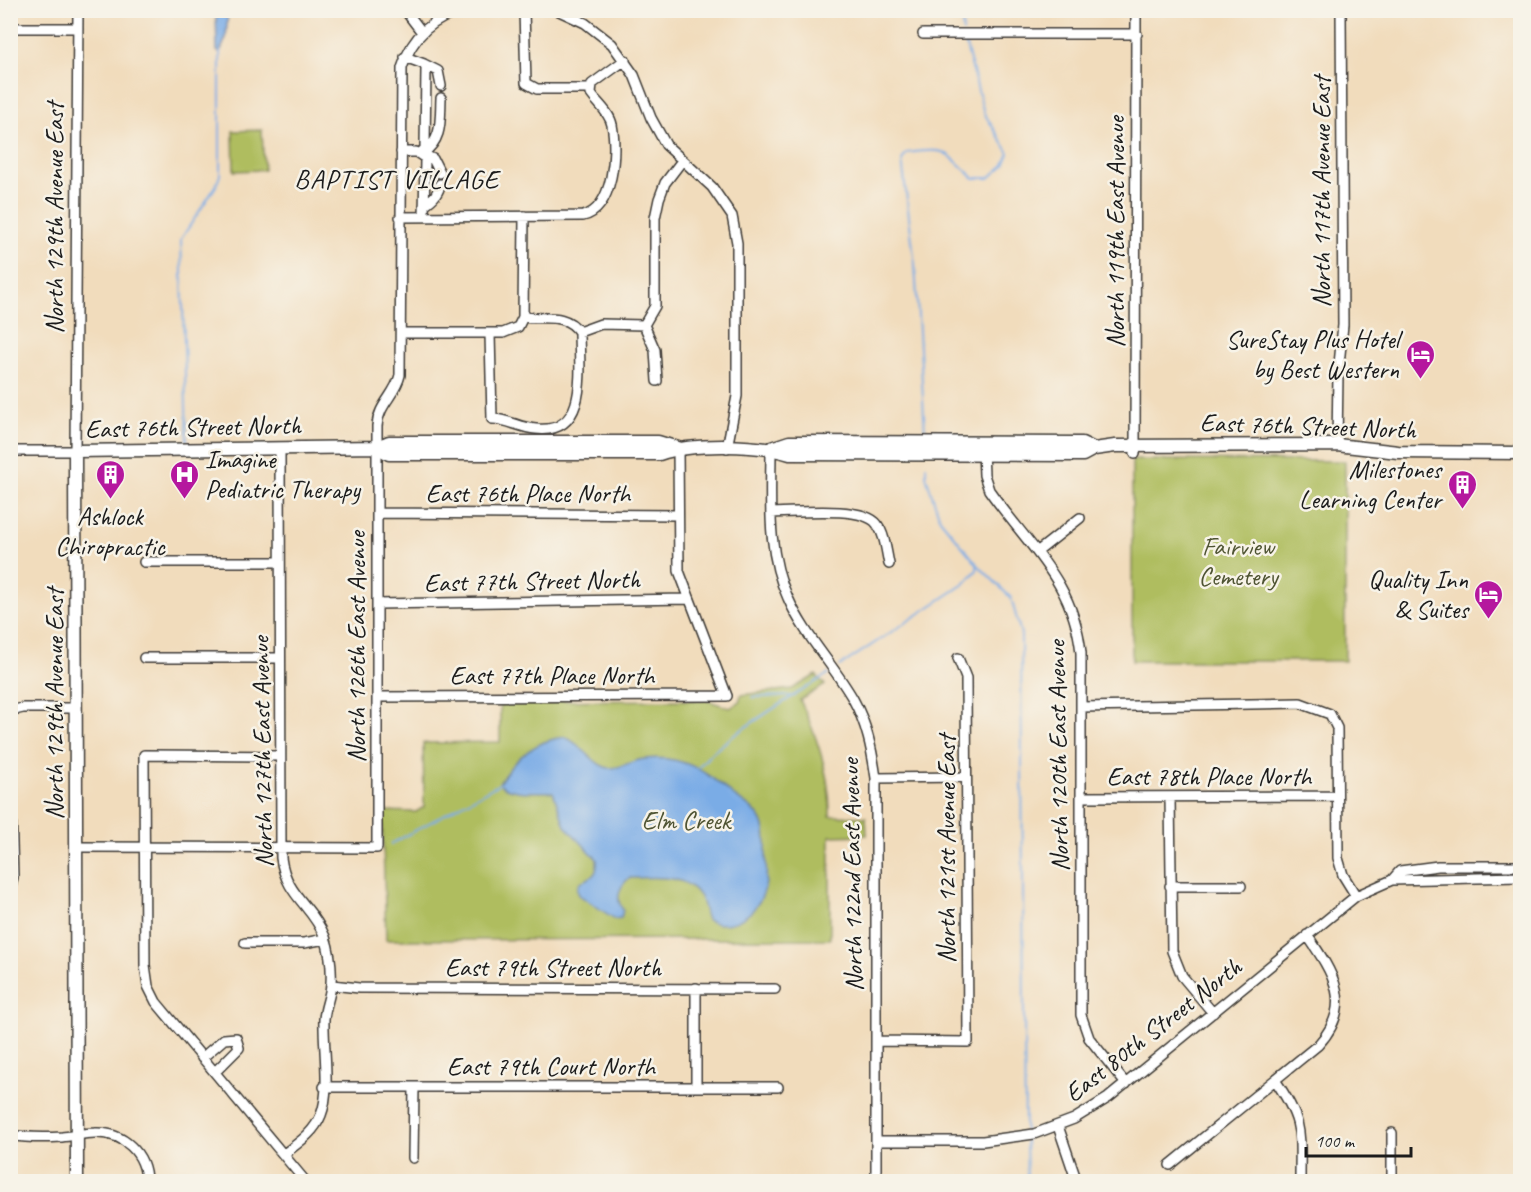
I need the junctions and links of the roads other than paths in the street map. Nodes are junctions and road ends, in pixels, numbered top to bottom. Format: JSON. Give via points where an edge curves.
{"nodes":[{"id":1,"x":78,"y":10,"type":"edge"},
{"id":2,"x":405,"y":10,"type":"edge"},
{"id":3,"x":466,"y":10,"type":"edge"},
{"id":4,"x":524,"y":10,"type":"edge"},
{"id":5,"x":557,"y":10,"type":"edge"},
{"id":6,"x":1136,"y":10,"type":"edge"},
{"id":7,"x":1341,"y":10,"type":"edge"},
{"id":8,"x":10,"y":28,"type":"edge"},
{"id":9,"x":78,"y":28,"type":"junction"},
{"id":10,"x":422,"y":31,"type":"junction"},
{"id":11,"x":923,"y":34,"type":"dead end"},
{"id":12,"x":1137,"y":34,"type":"junction"},
{"id":13,"x":405,"y":57,"type":"junction"},
{"id":14,"x":625,"y":60,"type":"junction"},
{"id":15,"x":424,"y":64,"type":"junction"},
{"id":16,"x":441,"y":86,"type":"dead end"},
{"id":17,"x":591,"y":89,"type":"junction"},
{"id":18,"x":441,"y":98,"type":"dead end"},
{"id":19,"x":401,"y":152,"type":"junction"},
{"id":20,"x":421,"y":153,"type":"junction"},
{"id":21,"x":681,"y":162,"type":"junction"},
{"id":22,"x":424,"y":205,"type":"junction"},
{"id":23,"x":524,"y":216,"type":"junction"},
{"id":24,"x":400,"y":217,"type":"junction"},
{"id":25,"x":424,"y":217,"type":"junction"},
{"id":26,"x":523,"y":316,"type":"junction"},
{"id":27,"x":644,"y":325,"type":"junction"},
{"id":28,"x":579,"y":332,"type":"junction"},
{"id":29,"x":401,"y":333,"type":"junction"},
{"id":30,"x":490,"y":334,"type":"junction"},
{"id":31,"x":657,"y":381,"type":"dead end"},
{"id":32,"x":1337,"y":445,"type":"junction"},
{"id":33,"x":377,"y":447,"type":"junction"},
{"id":34,"x":280,"y":448,"type":"junction"},
{"id":35,"x":678,"y":448,"type":"junction"},
{"id":36,"x":727,"y":448,"type":"junction"},
{"id":37,"x":771,"y":448,"type":"junction"},
{"id":38,"x":983,"y":449,"type":"junction"},
{"id":39,"x":1135,"y":450,"type":"junction"},
{"id":40,"x":10,"y":451,"type":"edge"},
{"id":41,"x":75,"y":451,"type":"junction"},
{"id":42,"x":1521,"y":453,"type":"edge"},
{"id":43,"x":377,"y":513,"type":"junction"},
{"id":44,"x":771,"y":513,"type":"junction"},
{"id":45,"x":678,"y":515,"type":"junction"},
{"id":46,"x":1080,"y":518,"type":"dead end"},
{"id":47,"x":1037,"y":552,"type":"junction"},
{"id":48,"x":144,"y":562,"type":"dead end"},
{"id":49,"x":280,"y":562,"type":"junction"},
{"id":50,"x":889,"y":564,"type":"dead end"},
{"id":51,"x":688,"y":599,"type":"junction"},
{"id":52,"x":376,"y":604,"type":"junction"},
{"id":53,"x":144,"y":658,"type":"dead end"},
{"id":54,"x":280,"y":658,"type":"junction"},
{"id":55,"x":958,"y":658,"type":"dead end"},
{"id":56,"x":377,"y":697,"type":"junction"},
{"id":57,"x":1081,"y":707,"type":"junction"},
{"id":58,"x":76,"y":708,"type":"junction"},
{"id":59,"x":10,"y":711,"type":"edge"},
{"id":60,"x":280,"y":756,"type":"junction"},
{"id":61,"x":10,"y":775,"type":"edge"},
{"id":62,"x":966,"y":777,"type":"junction"},
{"id":63,"x":876,"y":778,"type":"junction"},
{"id":64,"x":1337,"y":796,"type":"junction"},
{"id":65,"x":1081,"y":797,"type":"junction"},
{"id":66,"x":1170,"y":797,"type":"junction"},
{"id":67,"x":11,"y":825,"type":"edge"},
{"id":68,"x":76,"y":847,"type":"junction"},
{"id":69,"x":280,"y":847,"type":"junction"},
{"id":70,"x":145,"y":848,"type":"junction"},
{"id":71,"x":1521,"y":866,"type":"edge"},
{"id":72,"x":1521,"y":877,"type":"edge"},
{"id":73,"x":1392,"y":880,"type":"junction"},
{"id":74,"x":1170,"y":886,"type":"junction"},
{"id":75,"x":1241,"y":886,"type":"dead end"},
{"id":76,"x":10,"y":891,"type":"edge"},
{"id":77,"x":1356,"y":896,"type":"junction"},
{"id":78,"x":1307,"y":935,"type":"junction"},
{"id":79,"x":325,"y":939,"type":"junction"},
{"id":80,"x":245,"y":943,"type":"dead end"},
{"id":81,"x":332,"y":985,"type":"junction"},
{"id":82,"x":696,"y":988,"type":"junction"},
{"id":83,"x":775,"y":989,"type":"dead end"},
{"id":84,"x":1213,"y":1013,"type":"junction"},
{"id":85,"x":876,"y":1041,"type":"junction"},
{"id":86,"x":202,"y":1058,"type":"junction"},
{"id":87,"x":215,"y":1072,"type":"junction"},
{"id":88,"x":1275,"y":1080,"type":"junction"},
{"id":89,"x":1126,"y":1083,"type":"junction"},
{"id":90,"x":324,"y":1087,"type":"junction"},
{"id":91,"x":414,"y":1087,"type":"junction"},
{"id":92,"x":696,"y":1087,"type":"junction"},
{"id":93,"x":778,"y":1087,"type":"dead end"},
{"id":94,"x":1058,"y":1126,"type":"junction"},
{"id":95,"x":1392,"y":1133,"type":"dead end"},
{"id":96,"x":10,"y":1135,"type":"edge"},
{"id":97,"x":77,"y":1135,"type":"junction"},
{"id":98,"x":876,"y":1141,"type":"junction"},
{"id":99,"x":284,"y":1154,"type":"junction"},
{"id":100,"x":413,"y":1158,"type":"dead end"},
{"id":101,"x":1170,"y":1165,"type":"dead end"},
{"id":102,"x":77,"y":1182,"type":"edge"},
{"id":103,"x":146,"y":1182,"type":"edge"},
{"id":104,"x":306,"y":1182,"type":"edge"},
{"id":105,"x":876,"y":1182,"type":"edge"},
{"id":106,"x":1077,"y":1182,"type":"edge"},
{"id":107,"x":1300,"y":1182,"type":"edge"},
{"id":108,"x":1392,"y":1182,"type":"edge"}],
"edges":[{"from":1,"to":9,"type":"street","name":"North 129th Avenue East"},
{"from":2,"to":10,"type":"street"},
{"from":3,"to":10,"type":"street","via":[[449,14]]},
{"from":4,"to":17,"type":"street","via":[[526,83],[537,89]]},
{"from":5,"to":14,"type":"street","via":[[585,23]]},
{"from":6,"to":12,"type":"street","name":"North 119th East Avenue"},
{"from":7,"to":32,"type":"street","name":"North 117th Avenue East","via":[[1343,325]]},
{"from":8,"to":9,"type":"street"},
{"from":9,"to":41,"type":"street","name":"North 129th Avenue East"},
{"from":10,"to":13,"type":"street"},
{"from":11,"to":12,"type":"street"},
{"from":12,"to":39,"type":"street","name":"North 119th East Avenue"},
{"from":13,"to":15,"type":"street"},
{"from":13,"to":19,"type":"street"},
{"from":14,"to":17,"type":"street","via":[[592,84]]},
{"from":14,"to":21,"type":"street","via":[[657,133]]},
{"from":15,"to":16,"type":"street","via":[[438,71]]},
{"from":15,"to":20,"type":"street","via":[[425,148]]},
{"from":17,"to":23,"type":"street","via":[[612,125],[612,182],[608,191],[586,216]]},
{"from":18,"to":20,"type":"street","via":[[440,135],[432,148]]},
{"from":19,"to":20,"type":"street"},
{"from":19,"to":24,"type":"street"},
{"from":20,"to":22,"type":"street","via":[[425,158]]},
{"from":20,"to":22,"type":"street","via":[[433,159],[440,179],[440,190]]},
{"from":21,"to":27,"type":"street","via":[[665,183],[659,199],[655,218],[655,306]]},
{"from":21,"to":36,"type":"street","via":[[722,198],[736,234],[737,396]]},
{"from":22,"to":25,"type":"street"},
{"from":23,"to":25,"type":"street"},
{"from":23,"to":26,"type":"street"},
{"from":24,"to":25,"type":"street"},
{"from":24,"to":29,"type":"street"},
{"from":26,"to":28,"type":"street","via":[[566,319]]},
{"from":26,"to":30,"type":"street","via":[[518,327],[510,332]]},
{"from":27,"to":28,"type":"street","via":[[601,324]]},
{"from":27,"to":31,"type":"street","via":[[655,350]]},
{"from":28,"to":30,"type":"street","via":[[578,398],[571,417],[560,427],[549,429],[525,428],[507,419],[492,419]]},
{"from":29,"to":30,"type":"street"},
{"from":29,"to":33,"type":"street","via":[[400,375],[377,418]]},
{"from":32,"to":39,"type":"main road","name":"East 76th Street North"},
{"from":32,"to":42,"type":"main road","name":"East 76th Street North","via":[[1398,452]]},
{"from":33,"to":34,"type":"main road","name":"East 76th Street North"},
{"from":33,"to":35,"type":"main road","name":"East 76th Street North","via":[[389,442],[658,442]]},
{"from":33,"to":43,"type":"street","name":"North 126th East Avenue"},
{"from":34,"to":41,"type":"main road","name":"East 76th Street North"},
{"from":34,"to":49,"type":"street","name":"North 127th East Avenue"},
{"from":35,"to":36,"type":"main road","name":"East 76th Street North"},
{"from":35,"to":45,"type":"street"},
{"from":36,"to":37,"type":"main road","name":"East 76th Street North"},
{"from":37,"to":38,"type":"main road","name":"East 76th Street North","via":[[790,454]]},
{"from":37,"to":44,"type":"street","name":"North 122nd East Avenue"},
{"from":38,"to":39,"type":"main road","name":"East 76th Street North","via":[[1082,443],[1094,449]]},
{"from":38,"to":47,"type":"street","name":"North 120th East Avenue","via":[[989,490]]},
{"from":40,"to":41,"type":"street","name":"East 76th Street North"},
{"from":41,"to":58,"type":"main road","name":"North 129th Avenue East"},
{"from":43,"to":45,"type":"street","name":"East 76th Place North"},
{"from":43,"to":52,"type":"street","name":"North 126th East Avenue"},
{"from":44,"to":50,"type":"street","via":[[852,512],[871,518],[883,534]]},
{"from":44,"to":63,"type":"street","name":"North 122nd East Avenue","via":[[772,545],[781,581],[798,616],[858,710],[870,739]]},
{"from":45,"to":51,"type":"street","via":[[679,571]]},
{"from":46,"to":47,"type":"street"},
{"from":47,"to":57,"type":"street","name":"North 120th East Avenue","via":[[1063,588],[1077,625]]},
{"from":48,"to":49,"type":"street"},
{"from":49,"to":54,"type":"street","name":"North 127th East Avenue"},
{"from":51,"to":52,"type":"street","name":"East 77th Street North"},
{"from":51,"to":56,"type":"street","name":"East 77th Place North","via":[[727,696]]},
{"from":52,"to":56,"type":"street","name":"North 126th East Avenue"},
{"from":53,"to":54,"type":"street"},
{"from":54,"to":60,"type":"street","name":"North 127th East Avenue"},
{"from":55,"to":62,"type":"street","name":"North 121st Avenue East","via":[[966,678]]},
{"from":56,"to":69,"type":"street","name":"North 126th East Avenue","via":[[377,848]]},
{"from":57,"to":64,"type":"street","via":[[1300,703],[1330,714],[1337,728]]},
{"from":57,"to":65,"type":"street","name":"North 120th East Avenue"},
{"from":58,"to":59,"type":"street"},
{"from":58,"to":68,"type":"main road","name":"North 129th Avenue East"},
{"from":60,"to":69,"type":"street","name":"North 127th East Avenue"},
{"from":60,"to":70,"type":"street","via":[[144,755]]},
{"from":61,"to":67,"type":"street"},
{"from":62,"to":63,"type":"street"},
{"from":62,"to":85,"type":"street","name":"North 121st Avenue East","via":[[968,1041]]},
{"from":63,"to":85,"type":"street","name":"North 122nd East Avenue"},
{"from":64,"to":66,"type":"street","name":"East 78th Place North"},
{"from":64,"to":77,"type":"street","via":[[1338,858]]},
{"from":65,"to":66,"type":"street","name":"East 78th Place North"},
{"from":65,"to":89,"type":"street","name":"North 120th East Avenue","via":[[1081,1015],[1089,1038]]},
{"from":66,"to":74,"type":"street"},
{"from":67,"to":76,"type":"street"},
{"from":68,"to":70,"type":"street"},
{"from":68,"to":97,"type":"main road","name":"North 129th Avenue East"},
{"from":69,"to":70,"type":"street"},
{"from":69,"to":79,"type":"street","name":"North 127th East Avenue","via":[[286,881],[313,915]]},
{"from":70,"to":86,"type":"street","via":[[146,977],[152,995]]},
{"from":71,"to":73,"type":"street","name":"East 80th Street North","via":[[1418,867],[1400,871]]},
{"from":72,"to":73,"type":"street","name":"East 80th Street North"},
{"from":73,"to":77,"type":"street","name":"East 80th Street North"},
{"from":74,"to":75,"type":"street"},
{"from":74,"to":84,"type":"street","via":[[1174,960],[1182,976]]},
{"from":77,"to":78,"type":"street","name":"East 80th Street North"},
{"from":78,"to":84,"type":"street","name":"East 80th Street North"},
{"from":78,"to":88,"type":"street","via":[[1332,974],[1337,990],[1336,1017],[1318,1045]]},
{"from":79,"to":80,"type":"street","via":[[304,944]]},
{"from":79,"to":81,"type":"street","name":"North 127th East Avenue"},
{"from":81,"to":82,"type":"street","name":"East 79th Street North"},
{"from":81,"to":90,"type":"street","name":"North 127th East Avenue","via":[[324,1016]]},
{"from":82,"to":83,"type":"street","name":"East 79th Street North"},
{"from":82,"to":92,"type":"street"},
{"from":84,"to":89,"type":"street","name":"East 80th Street North"},
{"from":85,"to":98,"type":"street","name":"North 122nd East Avenue"},
{"from":86,"to":87,"type":"street"},
{"from":86,"to":87,"type":"street","via":[[224,1039],[236,1038],[239,1048]]},
{"from":87,"to":99,"type":"street"},
{"from":88,"to":101,"type":"street"},
{"from":88,"to":107,"type":"street","via":[[1299,1122]]},
{"from":89,"to":94,"type":"street","name":"East 80th Street North","via":[[1090,1110]]},
{"from":90,"to":91,"type":"street","name":"East 79th Court North"},
{"from":90,"to":99,"type":"street","name":"North 127th East Avenue","via":[[324,1106],[317,1124]]},
{"from":91,"to":92,"type":"street","name":"East 79th Court North"},
{"from":91,"to":100,"type":"street"},
{"from":92,"to":93,"type":"street","name":"East 79th Court North"},
{"from":94,"to":98,"type":"street","name":"East 80th Street North","via":[[1034,1134],[983,1141]]},
{"from":94,"to":106,"type":"street"},
{"from":95,"to":108,"type":"street"},
{"from":96,"to":97,"type":"street"},
{"from":97,"to":102,"type":"main road","name":"North 129th Avenue East"},
{"from":97,"to":103,"type":"street","via":[[103,1133],[121,1138],[140,1156]]},
{"from":98,"to":105,"type":"street","name":"North 122nd East Avenue"},
{"from":99,"to":104,"type":"street"}]}
